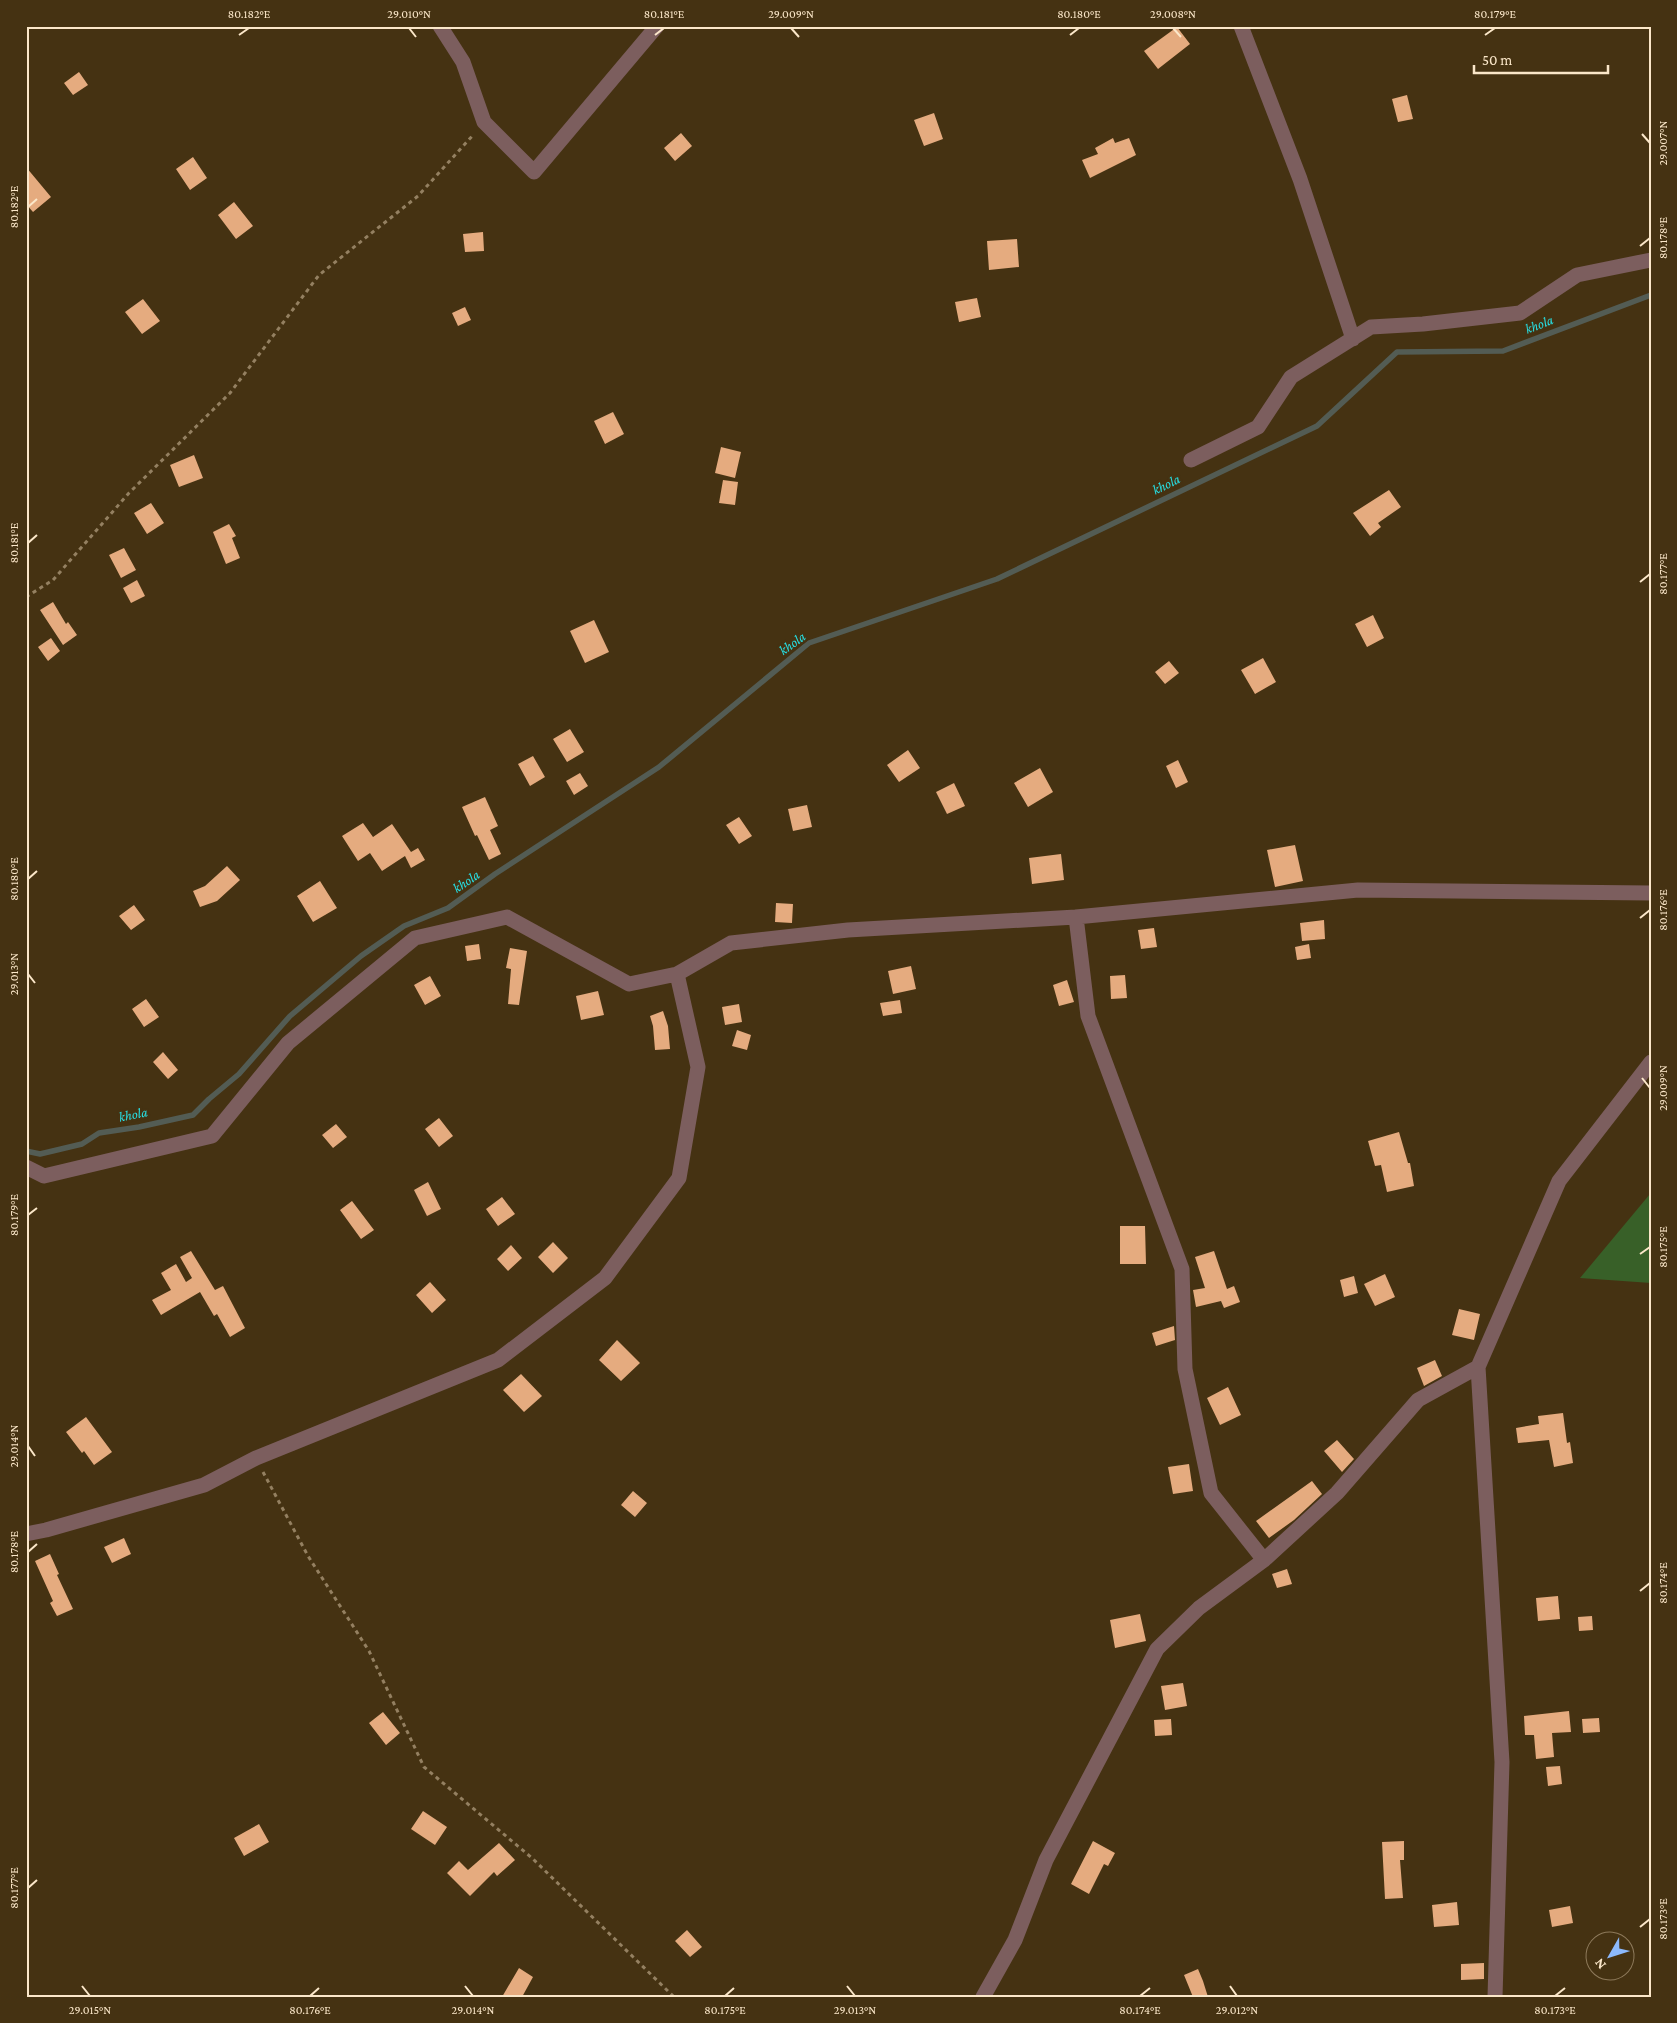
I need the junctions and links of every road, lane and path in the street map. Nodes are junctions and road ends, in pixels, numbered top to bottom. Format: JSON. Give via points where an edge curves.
{"nodes":[{"id":1,"x":440,"y":26,"type":"edge"},
{"id":2,"x":657,"y":26,"type":"edge"},
{"id":3,"x":1241,"y":26,"type":"edge"},
{"id":4,"x":484,"y":122,"type":"junction"},
{"id":5,"x":1651,"y":260,"type":"edge"},
{"id":6,"x":1353,"y":339,"type":"junction"},
{"id":7,"x":1191,"y":460,"type":"dead end"},
{"id":8,"x":26,"y":597,"type":"edge"},
{"id":9,"x":1651,"y":893,"type":"edge"},
{"id":10,"x":1076,"y":917,"type":"junction"},
{"id":11,"x":677,"y":974,"type":"junction"},
{"id":12,"x":1651,"y":1062,"type":"edge"},
{"id":13,"x":26,"y":1168,"type":"edge"},
{"id":14,"x":1478,"y":1367,"type":"junction"},
{"id":15,"x":256,"y":1458,"type":"junction"},
{"id":16,"x":26,"y":1534,"type":"edge"},
{"id":17,"x":1264,"y":1560,"type":"junction"},
{"id":18,"x":674,"y":1997,"type":"edge"},
{"id":19,"x":983,"y":1997,"type":"edge"},
{"id":20,"x":1495,"y":1997,"type":"edge"}],
"edges":[{"from":1,"to":4,"type":"street","via":[[463,62]]},
{"from":2,"to":4,"type":"street","via":[[534,172]]},
{"from":3,"to":6,"type":"street","via":[[1300,179]]},
{"from":4,"to":8,"type":"path","via":[[418,196],[320,276],[230,393],[129,493],[53,580]]},
{"from":5,"to":6,"type":"street","via":[[1576,275],[1520,313],[1371,327]]},
{"from":6,"to":7,"type":"street","via":[[1291,377],[1258,427]]},
{"from":9,"to":10,"type":"street","via":[[1358,890]]},
{"from":10,"to":11,"type":"street","via":[[848,930],[731,943]]},
{"from":10,"to":17,"type":"street","via":[[1088,1016],[1182,1269],[1185,1369],[1211,1493]]},
{"from":11,"to":13,"type":"street","via":[[629,984],[507,917],[415,938],[288,1043],[212,1136],[44,1176]]},
{"from":11,"to":15,"type":"street","via":[[698,1067],[679,1178],[605,1278],[498,1360]]},
{"from":12,"to":14,"type":"street","via":[[1559,1181]]},
{"from":14,"to":17,"type":"street","via":[[1418,1400],[1337,1493]]},
{"from":14,"to":20,"type":"street","via":[[1502,1762]]},
{"from":15,"to":16,"type":"street","via":[[204,1485]]},
{"from":15,"to":18,"type":"path","via":[[308,1556],[369,1651],[424,1767],[532,1858]]},
{"from":17,"to":19,"type":"street","via":[[1199,1608],[1156,1649],[1046,1860],[1015,1940]]}]}
